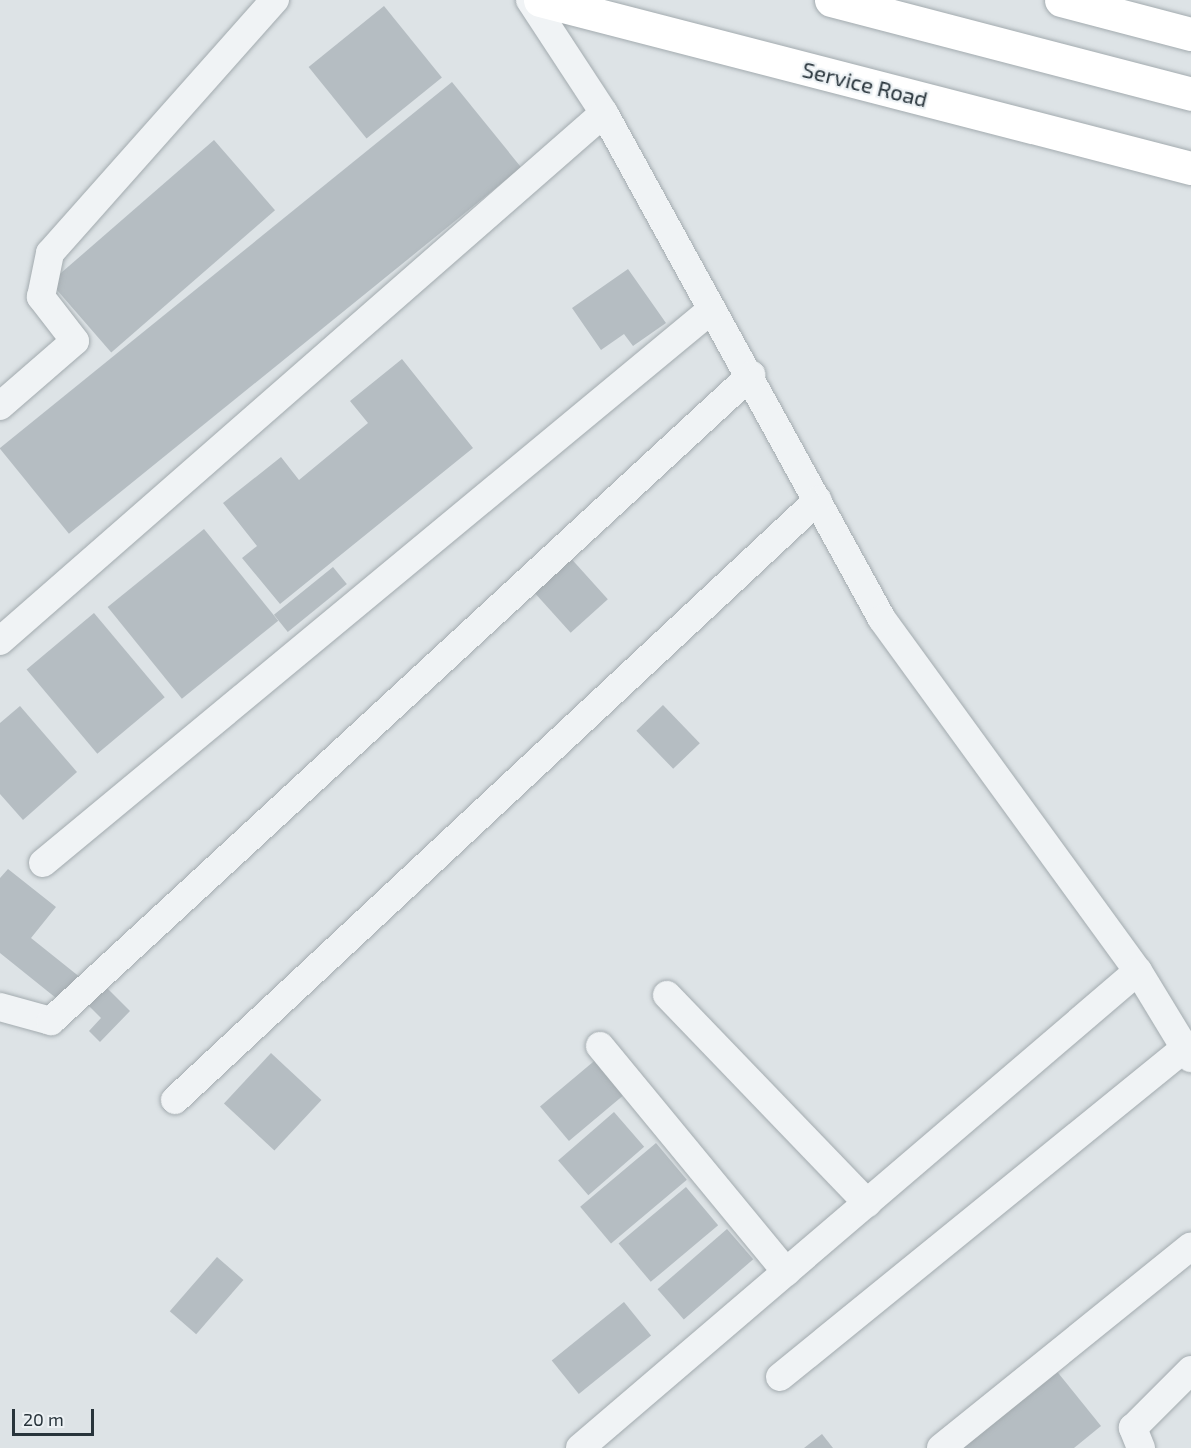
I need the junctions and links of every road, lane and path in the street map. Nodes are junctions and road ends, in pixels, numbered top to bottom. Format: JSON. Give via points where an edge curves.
{"nodes":[{"id":1,"x":275,"y":0,"type":"edge"},
{"id":2,"x":530,"y":0,"type":"edge"},
{"id":3,"x":540,"y":0,"type":"edge"},
{"id":4,"x":831,"y":0,"type":"edge"},
{"id":5,"x":1060,"y":0,"type":"edge"},
{"id":6,"x":1191,"y":34,"type":"edge"},
{"id":7,"x":1191,"y":94,"type":"edge"},
{"id":8,"x":604,"y":113,"type":"junction"},
{"id":9,"x":1191,"y":168,"type":"edge"},
{"id":10,"x":711,"y":310,"type":"junction"},
{"id":11,"x":751,"y":375,"type":"junction"},
{"id":12,"x":0,"y":406,"type":"edge"},
{"id":13,"x":818,"y":500,"type":"junction"},
{"id":14,"x":0,"y":641,"type":"edge"},
{"id":15,"x":43,"y":863,"type":"dead end"},
{"id":16,"x":1138,"y":971,"type":"junction"},
{"id":17,"x":667,"y":995,"type":"dead end"},
{"id":18,"x":0,"y":1007,"type":"edge"},
{"id":19,"x":600,"y":1046,"type":"dead end"},
{"id":20,"x":1188,"y":1053,"type":"edge"},
{"id":21,"x":175,"y":1100,"type":"dead end"},
{"id":22,"x":867,"y":1203,"type":"junction"},
{"id":23,"x":1191,"y":1246,"type":"edge"},
{"id":24,"x":786,"y":1272,"type":"junction"},
{"id":25,"x":1191,"y":1370,"type":"edge"},
{"id":26,"x":780,"y":1377,"type":"dead end"},
{"id":27,"x":580,"y":1448,"type":"edge"},
{"id":28,"x":941,"y":1448,"type":"edge"},
{"id":29,"x":1141,"y":1448,"type":"edge"}],
"edges":[{"from":1,"to":12,"type":"street","via":[[50,253],[41,297],[75,341]]},
{"from":2,"to":8,"type":"street"},
{"from":3,"to":9,"type":"main road","name":"Service Road"},
{"from":4,"to":7,"type":"main road"},
{"from":5,"to":6,"type":"main road"},
{"from":8,"to":10,"type":"street"},
{"from":8,"to":14,"type":"street"},
{"from":10,"to":11,"type":"street"},
{"from":10,"to":15,"type":"street"},
{"from":11,"to":13,"type":"street"},
{"from":11,"to":18,"type":"street","via":[[51,1021]]},
{"from":13,"to":16,"type":"street","via":[[882,619]]},
{"from":13,"to":21,"type":"street"},
{"from":16,"to":20,"type":"street"},
{"from":16,"to":22,"type":"street"},
{"from":17,"to":22,"type":"street"},
{"from":19,"to":24,"type":"street"},
{"from":20,"to":26,"type":"street"},
{"from":22,"to":24,"type":"street"},
{"from":23,"to":28,"type":"street"},
{"from":24,"to":27,"type":"street"},
{"from":25,"to":29,"type":"street","via":[[1133,1428]]}]}
